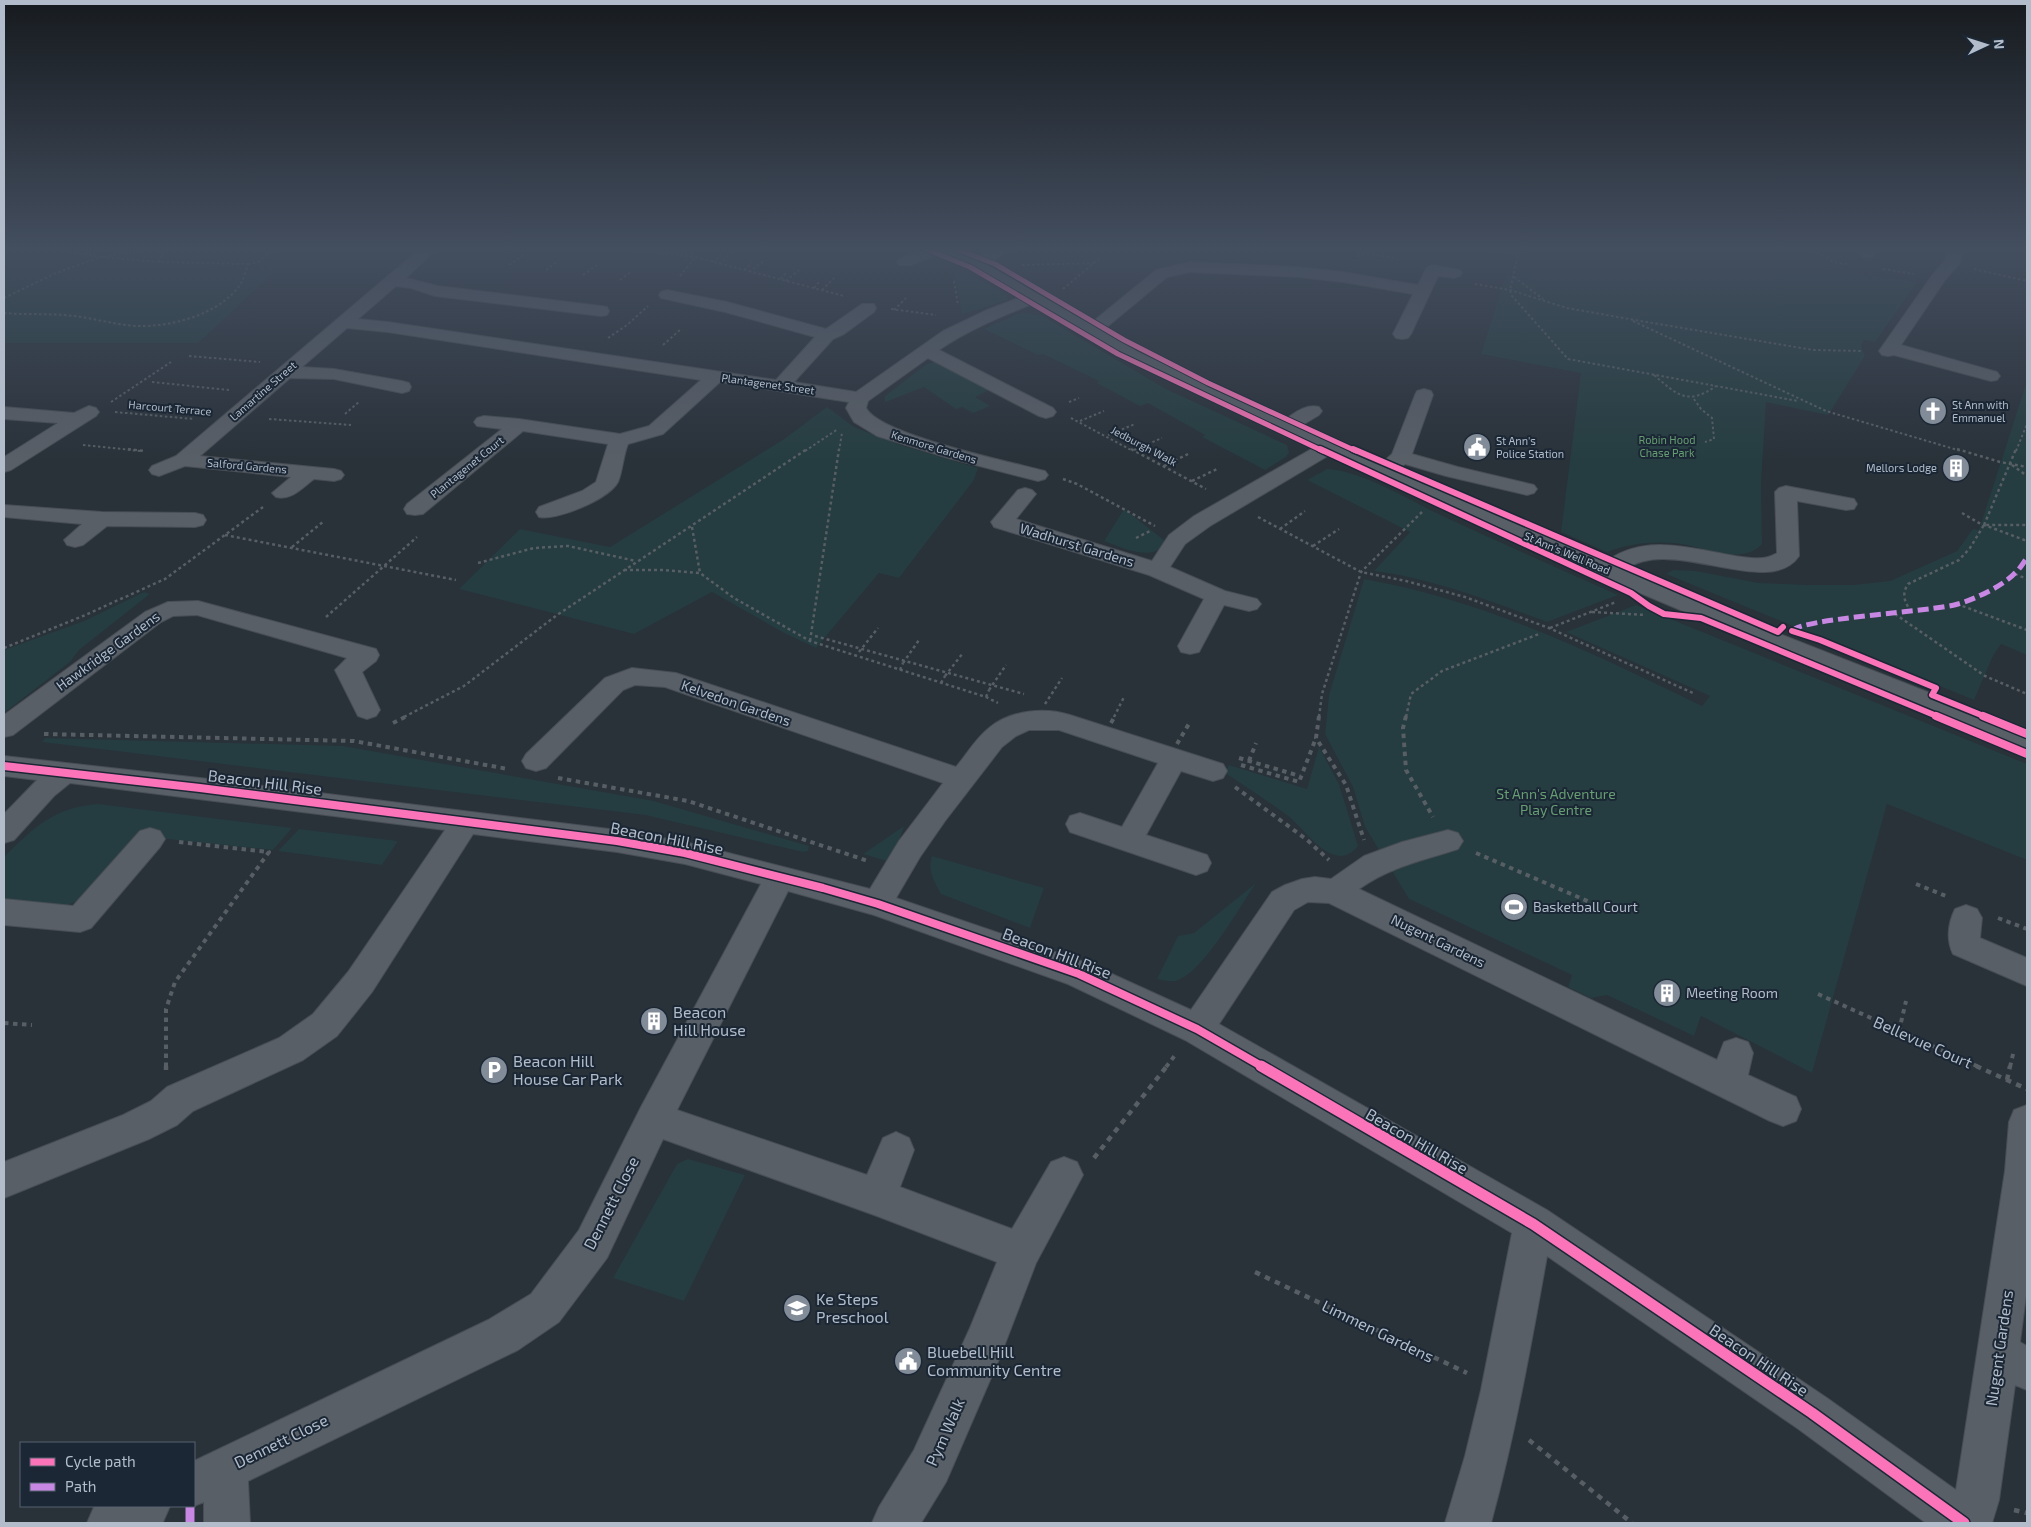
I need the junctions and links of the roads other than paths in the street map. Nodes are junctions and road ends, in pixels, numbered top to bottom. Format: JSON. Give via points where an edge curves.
{"nodes":[{"id":1,"x":348,"y":318,"type":"edge"},
{"id":2,"x":752,"y":318,"type":"edge"},
{"id":3,"x":854,"y":318,"type":"edge"},
{"id":4,"x":977,"y":318,"type":"edge"},
{"id":5,"x":1067,"y":318,"type":"edge"},
{"id":6,"x":1107,"y":318,"type":"edge"},
{"id":7,"x":1410,"y":318,"type":"edge"},
{"id":8,"x":1911,"y":318,"type":"edge"},
{"id":9,"x":343,"y":323,"type":"junction"},
{"id":10,"x":1090,"y":332,"type":"junction"},
{"id":11,"x":1402,"y":334,"type":"dead end"},
{"id":12,"x":827,"y":335,"type":"junction"},
{"id":13,"x":924,"y":352,"type":"junction"},
{"id":14,"x":290,"y":368,"type":"junction"},
{"id":15,"x":1991,"y":376,"type":"dead end"},
{"id":16,"x":715,"y":377,"type":"junction"},
{"id":17,"x":380,"y":384,"type":"junction"},
{"id":18,"x":783,"y":386,"type":"junction"},
{"id":19,"x":402,"y":387,"type":"dead end"},
{"id":20,"x":1014,"y":395,"type":"junction"},
{"id":21,"x":1424,"y":395,"type":"dead end"},
{"id":22,"x":365,"y":397,"type":"road end"},
{"id":23,"x":860,"y":398,"type":"junction"},
{"id":24,"x":997,"y":404,"type":"dead end"},
{"id":25,"x":1312,"y":410,"type":"dead end"},
{"id":26,"x":4,"y":412,"type":"edge"},
{"id":27,"x":1046,"y":412,"type":"road end"},
{"id":28,"x":484,"y":422,"type":"dead end"},
{"id":29,"x":519,"y":425,"type":"junction"},
{"id":30,"x":1286,"y":426,"type":"junction"},
{"id":31,"x":620,"y":440,"type":"junction"},
{"id":32,"x":1329,"y":447,"type":"junction"},
{"id":33,"x":186,"y":457,"type":"junction"},
{"id":34,"x":1401,"y":457,"type":"junction"},
{"id":35,"x":4,"y":466,"type":"edge"},
{"id":36,"x":159,"y":470,"type":"dead end"},
{"id":37,"x":311,"y":472,"type":"junction"},
{"id":38,"x":1384,"y":472,"type":"junction"},
{"id":39,"x":334,"y":475,"type":"dead end"},
{"id":40,"x":1038,"y":475,"type":"road end"},
{"id":41,"x":1527,"y":489,"type":"dead end"},
{"id":42,"x":282,"y":493,"type":"road end"},
{"id":43,"x":1025,"y":494,"type":"dead end"},
{"id":44,"x":1846,"y":504,"type":"dead end"},
{"id":45,"x":415,"y":509,"type":"dead end"},
{"id":46,"x":4,"y":511,"type":"edge"},
{"id":47,"x":547,"y":512,"type":"dead end"},
{"id":48,"x":102,"y":519,"type":"junction"},
{"id":49,"x":195,"y":520,"type":"dead end"},
{"id":50,"x":75,"y":540,"type":"dead end"},
{"id":51,"x":1157,"y":570,"type":"junction"},
{"id":52,"x":1608,"y":571,"type":"junction"},
{"id":53,"x":1217,"y":596,"type":"junction"},
{"id":54,"x":1249,"y":604,"type":"dead end"},
{"id":55,"x":1190,"y":646,"type":"dead end"},
{"id":56,"x":367,"y":710,"type":"dead end"},
{"id":57,"x":4,"y":728,"type":"edge"},
{"id":58,"x":2027,"y":741,"type":"edge"},
{"id":59,"x":1175,"y":751,"type":"junction"},
{"id":60,"x":4,"y":766,"type":"edge"},
{"id":61,"x":544,"y":769,"type":"road end"},
{"id":62,"x":1213,"y":772,"type":"road end"},
{"id":63,"x":63,"y":774,"type":"junction"},
{"id":64,"x":962,"y":778,"type":"junction"},
{"id":65,"x":466,"y":821,"type":"junction"},
{"id":66,"x":1080,"y":824,"type":"dead end"},
{"id":67,"x":4,"y":832,"type":"edge"},
{"id":68,"x":150,"y":839,"type":"road end"},
{"id":69,"x":1129,"y":840,"type":"junction"},
{"id":70,"x":1448,"y":841,"type":"road end"},
{"id":71,"x":1196,"y":863,"type":"dead end"},
{"id":72,"x":780,"y":877,"type":"junction"},
{"id":73,"x":1353,"y":878,"type":"junction"},
{"id":74,"x":878,"y":904,"type":"junction"},
{"id":75,"x":4,"y":912,"type":"edge"},
{"id":76,"x":1966,"y":918,"type":"dead end"},
{"id":77,"x":2027,"y":972,"type":"edge"},
{"id":78,"x":1197,"y":1029,"type":"junction"},
{"id":79,"x":1783,"y":1109,"type":"dead end"},
{"id":80,"x":654,"y":1120,"type":"junction"},
{"id":81,"x":2027,"y":1122,"type":"edge"},
{"id":82,"x":896,"y":1150,"type":"dead end"},
{"id":83,"x":1078,"y":1168,"type":"road end"},
{"id":84,"x":2025,"y":1172,"type":"edge"},
{"id":85,"x":4,"y":1180,"type":"edge"},
{"id":86,"x":877,"y":1197,"type":"junction"},
{"id":87,"x":1533,"y":1224,"type":"junction"},
{"id":88,"x":1021,"y":1252,"type":"junction"},
{"id":89,"x":2013,"y":1360,"type":"edge"},
{"id":90,"x":209,"y":1476,"type":"edge"},
{"id":91,"x":145,"y":1507,"type":"edge"},
{"id":92,"x":110,"y":1523,"type":"edge"},
{"id":93,"x":226,"y":1523,"type":"edge"},
{"id":94,"x":895,"y":1523,"type":"edge"},
{"id":95,"x":1468,"y":1523,"type":"edge"},
{"id":96,"x":1964,"y":1523,"type":"edge"},
{"id":97,"x":1969,"y":1523,"type":"edge"}],
"edges":[{"from":1,"to":9,"type":"street","name":"Lamartine Street"},
{"from":2,"to":12,"type":"street"},
{"from":3,"to":12,"type":"street"},
{"from":4,"to":13,"type":"street","via":[[966,322]]},
{"from":5,"to":10,"type":"street","name":"St Ann's Well Road"},
{"from":6,"to":10,"type":"street"},
{"from":7,"to":11,"type":"street"},
{"from":8,"to":15,"type":"street","via":[[1889,350]]},
{"from":9,"to":14,"type":"street","name":"Lamartine Street"},
{"from":9,"to":16,"type":"street","name":"Plantagenet Street","via":[[584,356],[681,365]]},
{"from":10,"to":30,"type":"street","name":"St Ann's Well Road","via":[[1134,357]]},
{"from":12,"to":18,"type":"street"},
{"from":13,"to":20,"type":"street"},
{"from":13,"to":23,"type":"street"},
{"from":14,"to":17,"type":"street"},
{"from":14,"to":33,"type":"street","name":"Lamartine Street"},
{"from":16,"to":18,"type":"street","name":"Plantagenet Street"},
{"from":16,"to":31,"type":"street","name":"Plantagenet Court","via":[[656,430]]},
{"from":17,"to":19,"type":"street"},
{"from":17,"to":22,"type":"street"},
{"from":18,"to":23,"type":"street","name":"Plantagenet Street"},
{"from":20,"to":24,"type":"street"},
{"from":20,"to":27,"type":"street"},
{"from":21,"to":34,"type":"street"},
{"from":23,"to":40,"type":"street","name":"Kenmore Gardens","via":[[856,408],[861,418],[884,432],[955,454],[995,474]]},
{"from":25,"to":30,"type":"street"},
{"from":26,"to":35,"type":"street","via":[[83,415]]},
{"from":28,"to":29,"type":"street","name":"Plantagenet Court"},
{"from":29,"to":31,"type":"street","name":"Plantagenet Court"},
{"from":29,"to":45,"type":"street","name":"Plantagenet Court"},
{"from":30,"to":32,"type":"street","name":"St Ann's Well Road"},
{"from":31,"to":47,"type":"street","via":[[606,484],[597,492]]},
{"from":32,"to":38,"type":"street","name":"St Ann's Well Road"},
{"from":32,"to":51,"type":"street","via":[[1202,521],[1177,540]]},
{"from":33,"to":36,"type":"street","name":"Lamartine Street"},
{"from":33,"to":37,"type":"street","name":"Salford Gardens"},
{"from":34,"to":38,"type":"street"},
{"from":34,"to":41,"type":"street"},
{"from":37,"to":39,"type":"street","name":"Salford Gardens"},
{"from":37,"to":42,"type":"street","name":"Salford Gardens"},
{"from":38,"to":52,"type":"street","name":"St Ann's Well Road"},
{"from":43,"to":51,"type":"street","name":"Wadhurst Gardens","via":[[1002,522]]},
{"from":44,"to":52,"type":"street","via":[[1786,492],[1788,556],[1770,565],[1662,551],[1635,554]]},
{"from":46,"to":48,"type":"street"},
{"from":48,"to":49,"type":"street"},
{"from":48,"to":50,"type":"street"},
{"from":51,"to":53,"type":"street","name":"Wadhurst Gardens"},
{"from":52,"to":58,"type":"street","name":"St Ann's Well Road"},
{"from":53,"to":54,"type":"street","name":"Wadhurst Gardens"},
{"from":53,"to":55,"type":"street"},
{"from":56,"to":57,"type":"street","name":"Hawkridge Gardens","via":[[348,670],[367,655],[198,608],[184,607],[168,609],[153,617]]},
{"from":59,"to":62,"type":"street"},
{"from":59,"to":64,"type":"street","via":[[1061,721],[1038,719],[999,734]]},
{"from":59,"to":69,"type":"street"},
{"from":60,"to":63,"type":"street","name":"Beacon Hill Rise"},
{"from":61,"to":64,"type":"street","name":"Kelvedon Gardens","via":[[614,684],[632,676],[667,679]]},
{"from":63,"to":65,"type":"street","name":"Beacon Hill Rise"},
{"from":63,"to":67,"type":"street","via":[[44,789]]},
{"from":64,"to":74,"type":"street","via":[[896,871]]},
{"from":65,"to":72,"type":"street","name":"Beacon Hill Rise","via":[[685,853]]},
{"from":65,"to":85,"type":"street","via":[[360,982],[325,1026],[291,1050],[180,1100],[164,1113]]},
{"from":66,"to":69,"type":"street"},
{"from":68,"to":75,"type":"street","via":[[80,919]]},
{"from":69,"to":71,"type":"street"},
{"from":70,"to":73,"type":"street","via":[[1403,852]]},
{"from":72,"to":74,"type":"street","name":"Beacon Hill Rise"},
{"from":72,"to":80,"type":"street","name":"Dennett Close"},
{"from":73,"to":78,"type":"street","name":"Nugent Gardens","via":[[1294,892],[1283,901]]},
{"from":73,"to":79,"type":"street","name":"Nugent Gardens","via":[[1733,1068]]},
{"from":74,"to":78,"type":"street","name":"Beacon Hill Rise","via":[[1079,974]]},
{"from":76,"to":77,"type":"street","via":[[1964,944]]},
{"from":78,"to":87,"type":"street","name":"Beacon Hill Rise"},
{"from":80,"to":86,"type":"street"},
{"from":80,"to":90,"type":"street","name":"Dennett Close","via":[[593,1244],[545,1308],[503,1335]]},
{"from":81,"to":84,"type":"street","name":"Nugent Gardens"},
{"from":82,"to":86,"type":"street"},
{"from":83,"to":88,"type":"street","name":"Pym Walk"},
{"from":84,"to":89,"type":"street","name":"Nugent Gardens"},
{"from":86,"to":88,"type":"street"},
{"from":87,"to":95,"type":"street","via":[[1499,1401]]},
{"from":87,"to":96,"type":"street","name":"Beacon Hill Rise","via":[[1791,1398]]},
{"from":88,"to":94,"type":"street","name":"Pym Walk","via":[[930,1466]]},
{"from":89,"to":97,"type":"street","name":"Nugent Gardens"},
{"from":90,"to":93,"type":"street"},
{"from":91,"to":92,"type":"street"}]}
